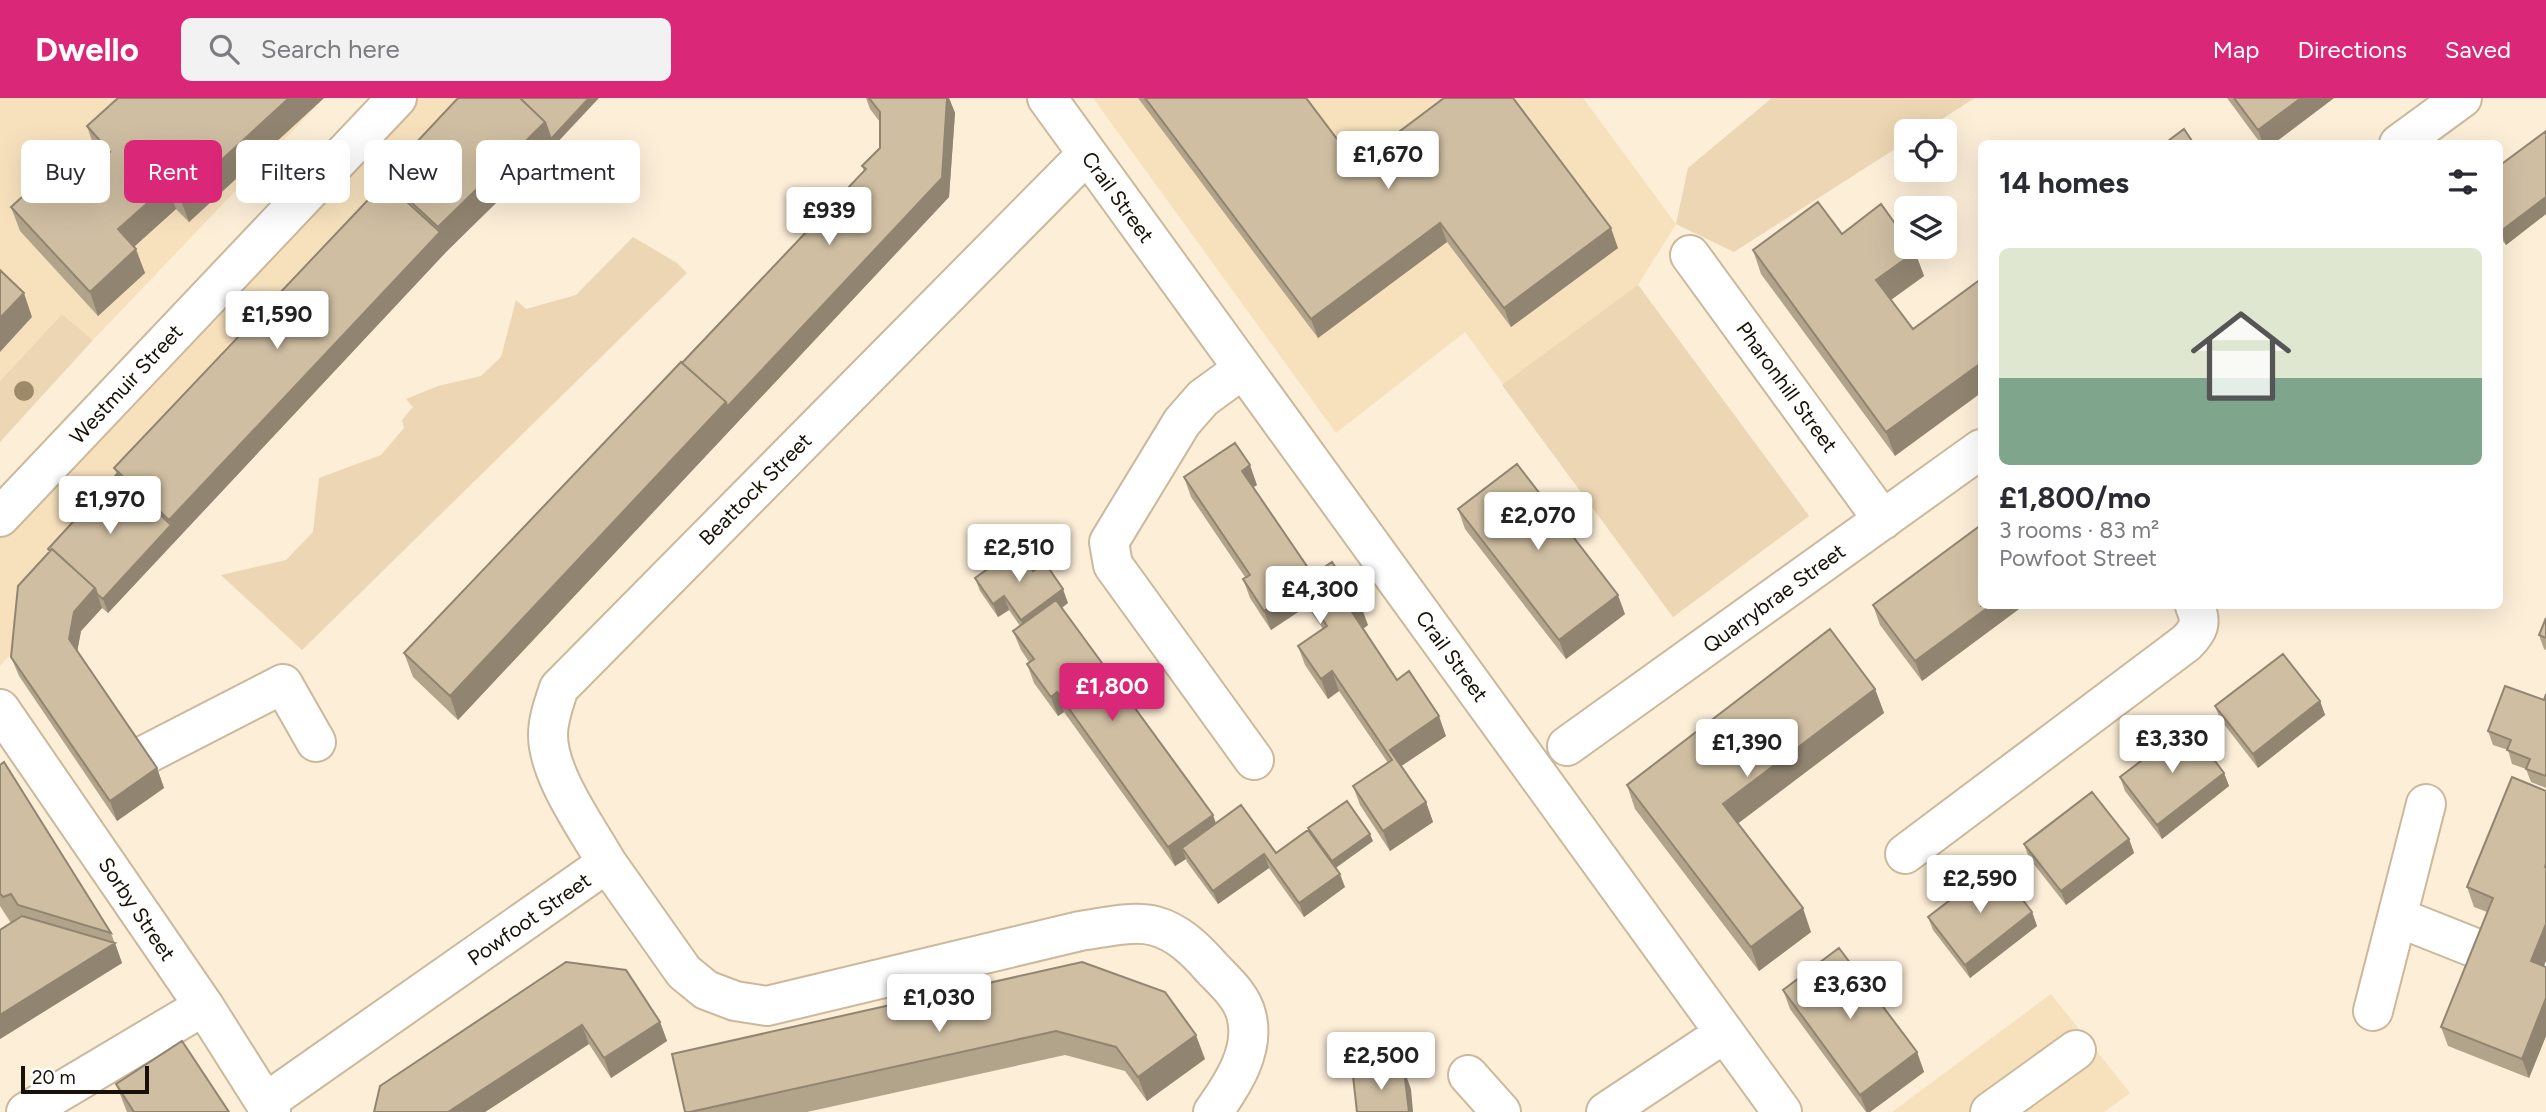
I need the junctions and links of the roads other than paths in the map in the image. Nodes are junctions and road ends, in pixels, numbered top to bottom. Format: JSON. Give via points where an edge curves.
{"nodes":[{"id":1,"x":397,"y":98,"type":"edge"},
{"id":2,"x":1047,"y":98,"type":"edge"},
{"id":3,"x":2462,"y":98,"type":"edge"},
{"id":4,"x":2404,"y":140,"type":"edge"},
{"id":5,"x":1087,"y":155,"type":"junction"},
{"id":6,"x":1690,"y":255,"type":"dead end"},
{"id":7,"x":1243,"y":369,"type":"junction"},
{"id":8,"x":1978,"y":451,"type":"edge"},
{"id":9,"x":0,"y":517,"type":"edge"},
{"id":10,"x":1883,"y":520,"type":"junction"},
{"id":11,"x":2197,"y":609,"type":"edge"},
{"id":12,"x":0,"y":709,"type":"edge"},
{"id":13,"x":316,"y":742,"type":"dead end"},
{"id":14,"x":1567,"y":746,"type":"dead end"},
{"id":15,"x":143,"y":756,"type":"edge"},
{"id":16,"x":1254,"y":760,"type":"dead end"},
{"id":17,"x":2426,"y":804,"type":"dead end"},
{"id":18,"x":1905,"y":854,"type":"dead end"},
{"id":19,"x":607,"y":863,"type":"junction"},
{"id":20,"x":2397,"y":917,"type":"junction"},
{"id":21,"x":2546,"y":976,"type":"edge"},
{"id":22,"x":204,"y":1006,"type":"junction"},
{"id":23,"x":2373,"y":1012,"type":"dead end"},
{"id":24,"x":1725,"y":1032,"type":"junction"},
{"id":25,"x":2076,"y":1050,"type":"dead end"},
{"id":26,"x":1468,"y":1075,"type":"dead end"},
{"id":27,"x":268,"y":1107,"type":"edge"},
{"id":28,"x":26,"y":1112,"type":"edge"},
{"id":29,"x":1213,"y":1112,"type":"edge"},
{"id":30,"x":1501,"y":1112,"type":"edge"},
{"id":31,"x":1606,"y":1112,"type":"edge"},
{"id":32,"x":1782,"y":1112,"type":"edge"},
{"id":33,"x":1990,"y":1112,"type":"edge"}],
"edges":[{"from":1,"to":9,"type":"street","name":"Westmuir Street"},
{"from":2,"to":5,"type":"street","name":"Crail Street"},
{"from":3,"to":4,"type":"street"},
{"from":5,"to":7,"type":"street","name":"Crail Street"},
{"from":5,"to":19,"type":"street","name":"Beattock Street","via":[[559,688],[551,712],[549,755]]},
{"from":6,"to":10,"type":"street","name":"Pharonhill Street"},
{"from":7,"to":16,"type":"street","via":[[1203,398],[1182,422],[1109,542],[1113,565]]},
{"from":7,"to":24,"type":"street","name":"Crail Street"},
{"from":8,"to":10,"type":"street","name":"Quarrybrae Street"},
{"from":10,"to":14,"type":"street","name":"Quarrybrae Street"},
{"from":11,"to":18,"type":"street","via":[[2198,631],[2186,643]]},
{"from":12,"to":22,"type":"street","name":"Sorby Street","via":[[76,790]]},
{"from":13,"to":15,"type":"street","via":[[282,684]]},
{"from":17,"to":20,"type":"street"},
{"from":19,"to":27,"type":"street","name":"Powfoot Street"},
{"from":19,"to":29,"type":"street","name":"Powfoot Street","via":[[684,972],[706,990],[767,1006],[1080,931],[1154,926],[1181,938],[1202,957],[1236,994],[1246,1013],[1244,1062]]},
{"from":20,"to":21,"type":"street"},
{"from":20,"to":23,"type":"street"},
{"from":22,"to":27,"type":"street","name":"Sorby Street"},
{"from":22,"to":28,"type":"street"},
{"from":24,"to":31,"type":"street"},
{"from":24,"to":32,"type":"street","name":"Crail Street"},
{"from":25,"to":33,"type":"street"},
{"from":26,"to":30,"type":"street"}]}
